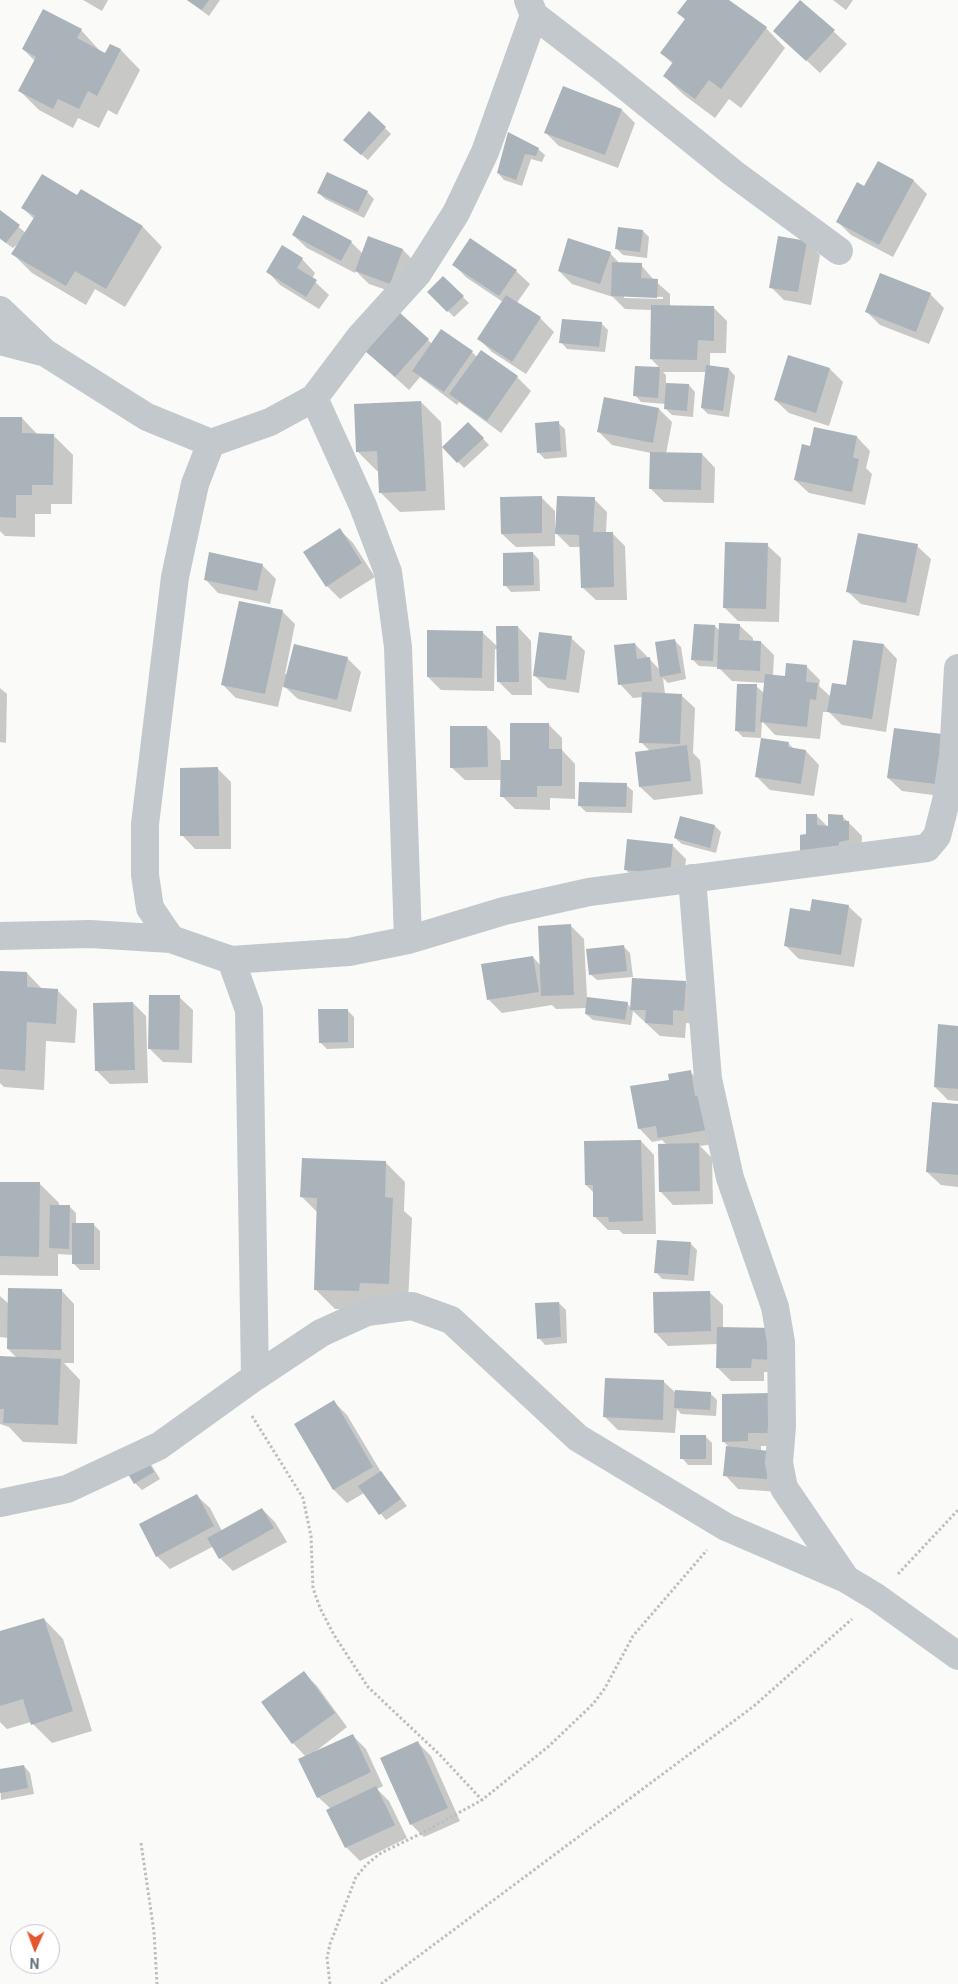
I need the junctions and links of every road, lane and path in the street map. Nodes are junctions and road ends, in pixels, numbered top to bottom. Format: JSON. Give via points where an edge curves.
{"nodes":[{"id":1,"x":531,"y":8,"type":"edge"},
{"id":2,"x":839,"y":251,"type":"dead end"},
{"id":3,"x":0,"y":310,"type":"edge"},
{"id":4,"x":0,"y":341,"type":"edge"},
{"id":5,"x":44,"y":352,"type":"junction"},
{"id":6,"x":314,"y":398,"type":"junction"},
{"id":7,"x":211,"y":444,"type":"junction"},
{"id":8,"x":958,"y":668,"type":"edge"},
{"id":9,"x":692,"y":878,"type":"junction"},
{"id":10,"x":0,"y":936,"type":"edge"},
{"id":11,"x":171,"y":939,"type":"junction"},
{"id":12,"x":408,"y":940,"type":"junction"},
{"id":13,"x":231,"y":960,"type":"junction"},
{"id":14,"x":246,"y":1384,"type":"junction"},
{"id":15,"x":0,"y":1503,"type":"edge"},
{"id":16,"x":958,"y":1510,"type":"edge"},
{"id":17,"x":726,"y":1527,"type":"junction"},
{"id":18,"x":846,"y":1579,"type":"junction"},
{"id":19,"x":876,"y":1597,"type":"junction"},
{"id":20,"x":958,"y":1656,"type":"edge"},
{"id":21,"x":482,"y":1800,"type":"junction"},
{"id":22,"x":141,"y":1843,"type":"dead end"},
{"id":23,"x":157,"y":1984,"type":"edge"},
{"id":24,"x":330,"y":1984,"type":"edge"},
{"id":25,"x":381,"y":1984,"type":"edge"}],
"edges":[{"from":1,"to":2,"type":"street","via":[[733,173]]},
{"from":1,"to":6,"type":"street","via":[[485,152],[456,213],[418,273],[360,337]]},
{"from":3,"to":5,"type":"street"},
{"from":4,"to":5,"type":"street"},
{"from":5,"to":7,"type":"street","via":[[147,417]]},
{"from":6,"to":7,"type":"street","via":[[270,422]]},
{"from":6,"to":12,"type":"street","via":[[363,506],[388,572],[398,647]]},
{"from":7,"to":11,"type":"street","via":[[195,484],[176,577],[146,824],[145,875],[150,908]]},
{"from":8,"to":9,"type":"street","via":[[953,757],[946,801],[937,836],[927,848]]},
{"from":9,"to":12,"type":"street","via":[[589,892],[504,911]]},
{"from":9,"to":18,"type":"street","via":[[708,1080],[730,1178],[775,1307],[781,1342],[779,1463],[784,1488]]},
{"from":10,"to":11,"type":"street","via":[[90,934]]},
{"from":11,"to":13,"type":"street"},
{"from":12,"to":13,"type":"street","via":[[349,952]]},
{"from":13,"to":14,"type":"street","via":[[249,1010]]},
{"from":14,"to":15,"type":"street","via":[[160,1446],[67,1488]]},
{"from":14,"to":17,"type":"street","via":[[328,1330],[367,1312],[412,1306],[451,1320],[578,1438]]},
{"from":14,"to":21,"type":"path","via":[[303,1498],[312,1536],[313,1588],[334,1636],[368,1687]]},
{"from":16,"to":19,"type":"path"},
{"from":17,"to":18,"type":"street"},
{"from":17,"to":21,"type":"path","via":[[633,1636],[594,1704],[549,1746]]},
{"from":18,"to":19,"type":"street"},
{"from":19,"to":20,"type":"street"},
{"from":19,"to":25,"type":"path","via":[[754,1706]]},
{"from":21,"to":24,"type":"path","via":[[381,1852],[356,1877],[326,1958]]},
{"from":22,"to":23,"type":"path","via":[[154,1932]]}]}
